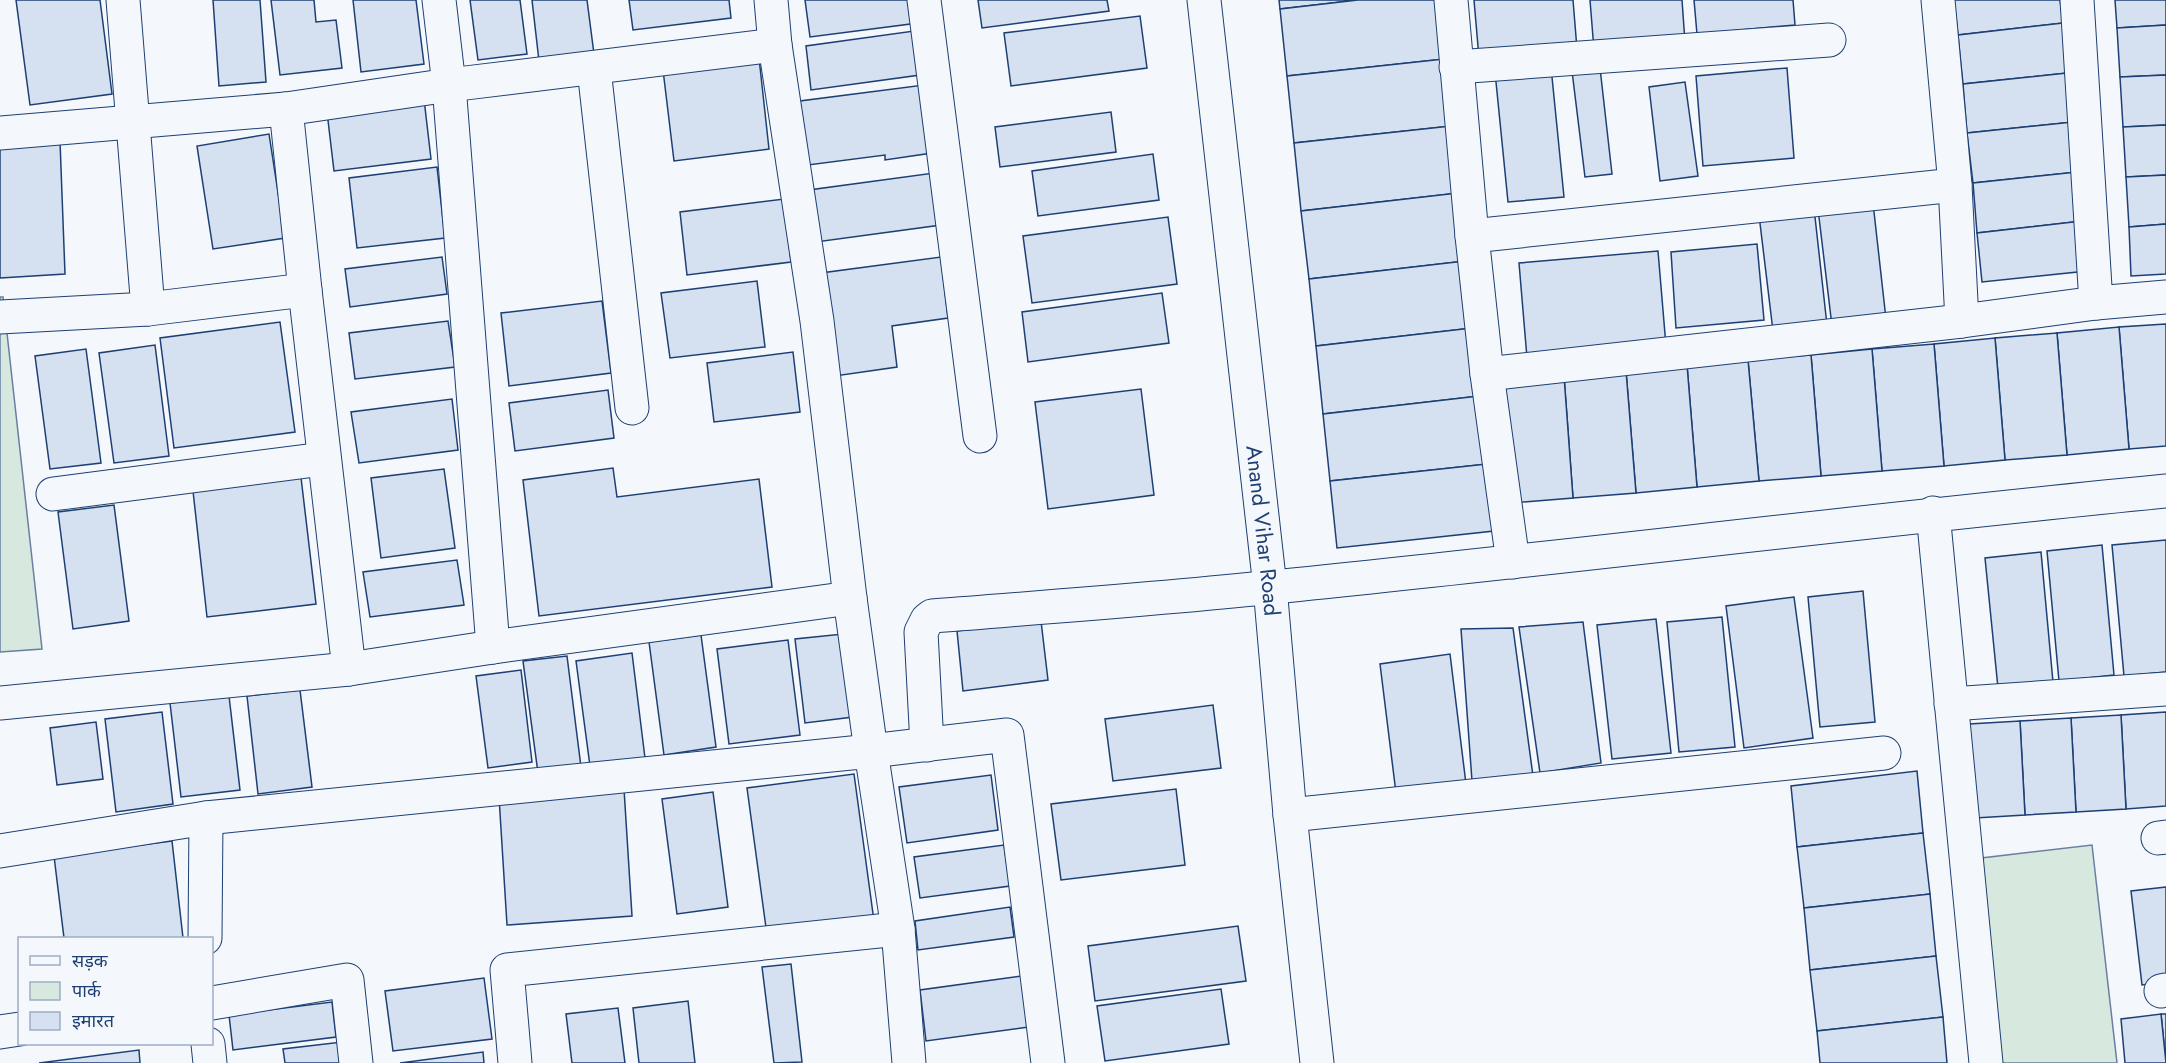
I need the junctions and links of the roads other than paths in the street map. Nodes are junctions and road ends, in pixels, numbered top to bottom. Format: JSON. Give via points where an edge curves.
{"nodes":[{"id":1,"x":123,"y":0,"type":"edge"},
{"id":2,"x":439,"y":0,"type":"edge"},
{"id":3,"x":771,"y":0,"type":"edge"},
{"id":4,"x":924,"y":0,"type":"edge"},
{"id":5,"x":1204,"y":0,"type":"edge"},
{"id":6,"x":1451,"y":0,"type":"edge"},
{"id":7,"x":1938,"y":0,"type":"edge"},
{"id":8,"x":2077,"y":0,"type":"edge"},
{"id":9,"x":1829,"y":40,"type":"dead end"},
{"id":10,"x":775,"y":45,"type":"junction"},
{"id":11,"x":1456,"y":67,"type":"junction"},
{"id":12,"x":594,"y":69,"type":"junction"},
{"id":13,"x":448,"y":85,"type":"junction"},
{"id":14,"x":286,"y":109,"type":"junction"},
{"id":15,"x":133,"y":123,"type":"junction"},
{"id":16,"x":0,"y":133,"type":"edge"},
{"id":17,"x":1955,"y":185,"type":"junction"},
{"id":18,"x":1472,"y":236,"type":"junction"},
{"id":19,"x":304,"y":290,"type":"junction"},
{"id":20,"x":2166,"y":297,"type":"edge"},
{"id":21,"x":2096,"y":303,"type":"junction"},
{"id":22,"x":148,"y":309,"type":"junction"},
{"id":23,"x":0,"y":317,"type":"edge"},
{"id":24,"x":1962,"y":321,"type":"junction"},
{"id":25,"x":1487,"y":374,"type":"junction"},
{"id":26,"x":632,"y":408,"type":"dead end"},
{"id":27,"x":980,"y":436,"type":"dead end"},
{"id":28,"x":323,"y":459,"type":"junction"},
{"id":29,"x":2166,"y":491,"type":"edge"},
{"id":30,"x":53,"y":494,"type":"dead end"},
{"id":31,"x":1933,"y":513,"type":"junction"},
{"id":32,"x":1513,"y":562,"type":"junction"},
{"id":33,"x":1270,"y":587,"type":"junction"},
{"id":34,"x":850,"y":598,"type":"junction"},
{"id":35,"x":493,"y":646,"type":"junction"},
{"id":36,"x":349,"y":669,"type":"junction"},
{"id":37,"x":2166,"y":689,"type":"edge"},
{"id":38,"x":0,"y":703,"type":"edge"},
{"id":39,"x":1951,"y":704,"type":"junction"},
{"id":40,"x":927,"y":745,"type":"junction"},
{"id":41,"x":871,"y":751,"type":"junction"},
{"id":42,"x":1884,"y":753,"type":"dead end"},
{"id":43,"x":1290,"y":815,"type":"junction"},
{"id":44,"x":206,"y":818,"type":"junction"},
{"id":45,"x":0,"y":851,"type":"edge"},
{"id":46,"x":898,"y":929,"type":"junction"},
{"id":47,"x":205,"y":937,"type":"edge"},
{"id":48,"x":213,"y":1003,"type":"edge"},
{"id":49,"x":18,"y":1029,"type":"edge"},
{"id":50,"x":0,"y":1032,"type":"edge"},
{"id":51,"x":208,"y":1045,"type":"edge"},
{"id":52,"x":210,"y":1063,"type":"edge"},
{"id":53,"x":356,"y":1063,"type":"edge"},
{"id":54,"x":515,"y":1063,"type":"edge"},
{"id":55,"x":909,"y":1063,"type":"edge"},
{"id":56,"x":1048,"y":1063,"type":"edge"},
{"id":57,"x":1317,"y":1063,"type":"edge"},
{"id":58,"x":1986,"y":1063,"type":"edge"}],
"edges":[{"from":1,"to":15,"type":"street"},
{"from":2,"to":13,"type":"street"},
{"from":3,"to":10,"type":"street"},
{"from":4,"to":27,"type":"street"},
{"from":5,"to":33,"type":"street","name":"Anand Vihar Road"},
{"from":6,"to":11,"type":"street"},
{"from":7,"to":17,"type":"street"},
{"from":8,"to":21,"type":"street"},
{"from":9,"to":11,"type":"street"},
{"from":10,"to":12,"type":"street"},
{"from":10,"to":34,"type":"street","via":[[817,321]]},
{"from":11,"to":18,"type":"street"},
{"from":12,"to":13,"type":"street"},
{"from":12,"to":26,"type":"street"},
{"from":13,"to":14,"type":"street"},
{"from":13,"to":35,"type":"street"},
{"from":14,"to":15,"type":"street"},
{"from":14,"to":19,"type":"street"},
{"from":15,"to":16,"type":"street"},
{"from":15,"to":22,"type":"street"},
{"from":17,"to":18,"type":"street"},
{"from":17,"to":24,"type":"street"},
{"from":18,"to":25,"type":"street"},
{"from":19,"to":22,"type":"street"},
{"from":19,"to":28,"type":"street"},
{"from":20,"to":21,"type":"street"},
{"from":21,"to":24,"type":"street"},
{"from":22,"to":23,"type":"street"},
{"from":24,"to":25,"type":"street"},
{"from":25,"to":32,"type":"street"},
{"from":28,"to":30,"type":"street"},
{"from":28,"to":36,"type":"street"},
{"from":29,"to":31,"type":"street"},
{"from":31,"to":32,"type":"street"},
{"from":31,"to":39,"type":"street"},
{"from":32,"to":33,"type":"street"},
{"from":33,"to":40,"type":"street","via":[[932,616],[921,632]]},
{"from":33,"to":43,"type":"street","name":"Anand Vihar Road"},
{"from":34,"to":35,"type":"street"},
{"from":34,"to":41,"type":"street"},
{"from":35,"to":36,"type":"street"},
{"from":36,"to":38,"type":"street"},
{"from":37,"to":39,"type":"street"},
{"from":39,"to":58,"type":"street"},
{"from":40,"to":41,"type":"street"},
{"from":40,"to":56,"type":"street","via":[[1007,735]]},
{"from":41,"to":44,"type":"street"},
{"from":41,"to":46,"type":"street"},
{"from":42,"to":43,"type":"street"},
{"from":43,"to":57,"type":"street","name":"Anand Vihar Road"},
{"from":44,"to":45,"type":"street"},
{"from":44,"to":47,"type":"street"},
{"from":46,"to":54,"type":"street","via":[[507,970]]},
{"from":46,"to":55,"type":"street"},
{"from":48,"to":53,"type":"street","via":[[347,980]]},
{"from":49,"to":50,"type":"street"},
{"from":51,"to":52,"type":"street"}]}
